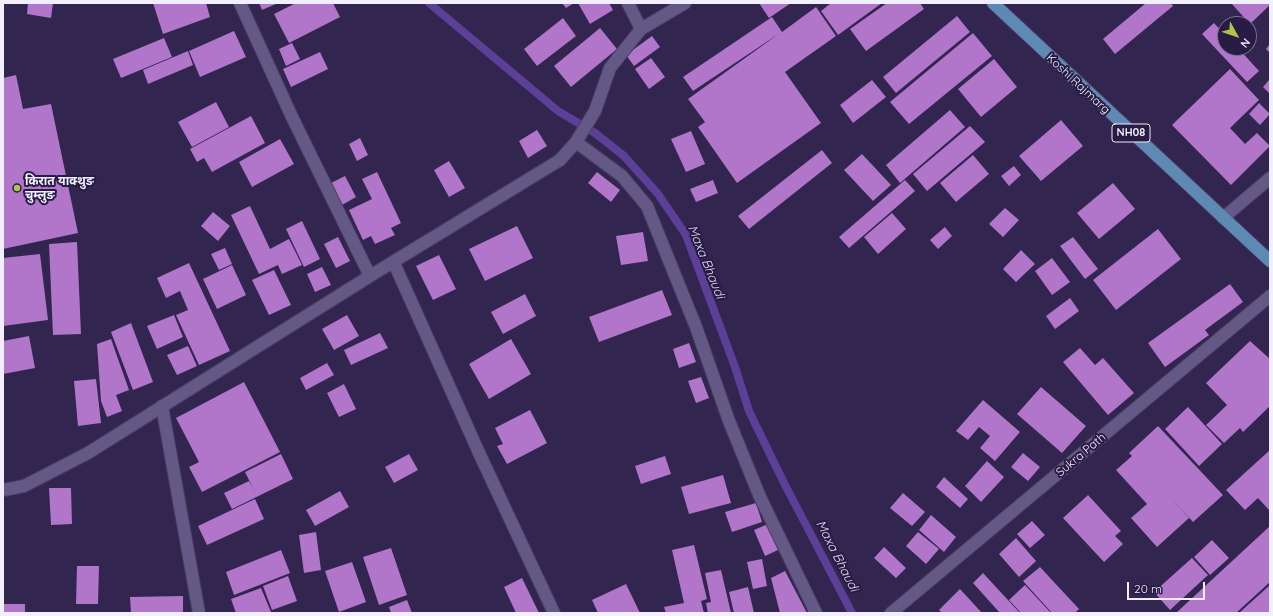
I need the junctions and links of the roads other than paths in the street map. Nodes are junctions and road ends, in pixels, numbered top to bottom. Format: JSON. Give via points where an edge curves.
{"nodes":[{"id":1,"x":240,"y":3,"type":"edge"},
{"id":2,"x":628,"y":3,"type":"edge"},
{"id":3,"x":685,"y":3,"type":"edge"},
{"id":4,"x":993,"y":3,"type":"edge"},
{"id":5,"x":641,"y":29,"type":"junction"},
{"id":6,"x":576,"y":142,"type":"junction"},
{"id":7,"x":1270,"y":178,"type":"edge"},
{"id":8,"x":1223,"y":218,"type":"junction"},
{"id":9,"x":1270,"y":261,"type":"edge"},
{"id":10,"x":394,"y":263,"type":"junction"},
{"id":11,"x":370,"y":276,"type":"junction"},
{"id":12,"x":1270,"y":296,"type":"edge"},
{"id":13,"x":162,"y":406,"type":"junction"},
{"id":14,"x":3,"y":490,"type":"edge"},
{"id":15,"x":199,"y":613,"type":"edge"},
{"id":16,"x":554,"y":613,"type":"edge"},
{"id":17,"x":816,"y":613,"type":"edge"},
{"id":18,"x":891,"y":613,"type":"edge"}],
"edges":[{"from":1,"to":11,"type":"street","via":[[292,117]]},
{"from":2,"to":5,"type":"street"},
{"from":3,"to":5,"type":"street"},
{"from":4,"to":8,"type":"main road","name":"Koshi Rajmarg","number":"NH08"},
{"from":5,"to":6,"type":"street","via":[[610,68],[595,111]]},
{"from":6,"to":10,"type":"street","via":[[560,160]]},
{"from":6,"to":17,"type":"street","via":[[622,176],[647,206],[757,490]]},
{"from":7,"to":8,"type":"street"},
{"from":8,"to":9,"type":"main road","name":"Koshi Rajmarg","number":"NH08"},
{"from":10,"to":11,"type":"street"},
{"from":10,"to":16,"type":"street"},
{"from":11,"to":13,"type":"street"},
{"from":12,"to":18,"type":"street","name":"Sukra Path"},
{"from":13,"to":14,"type":"street","via":[[88,453],[24,486]]},
{"from":13,"to":15,"type":"street"}]}
